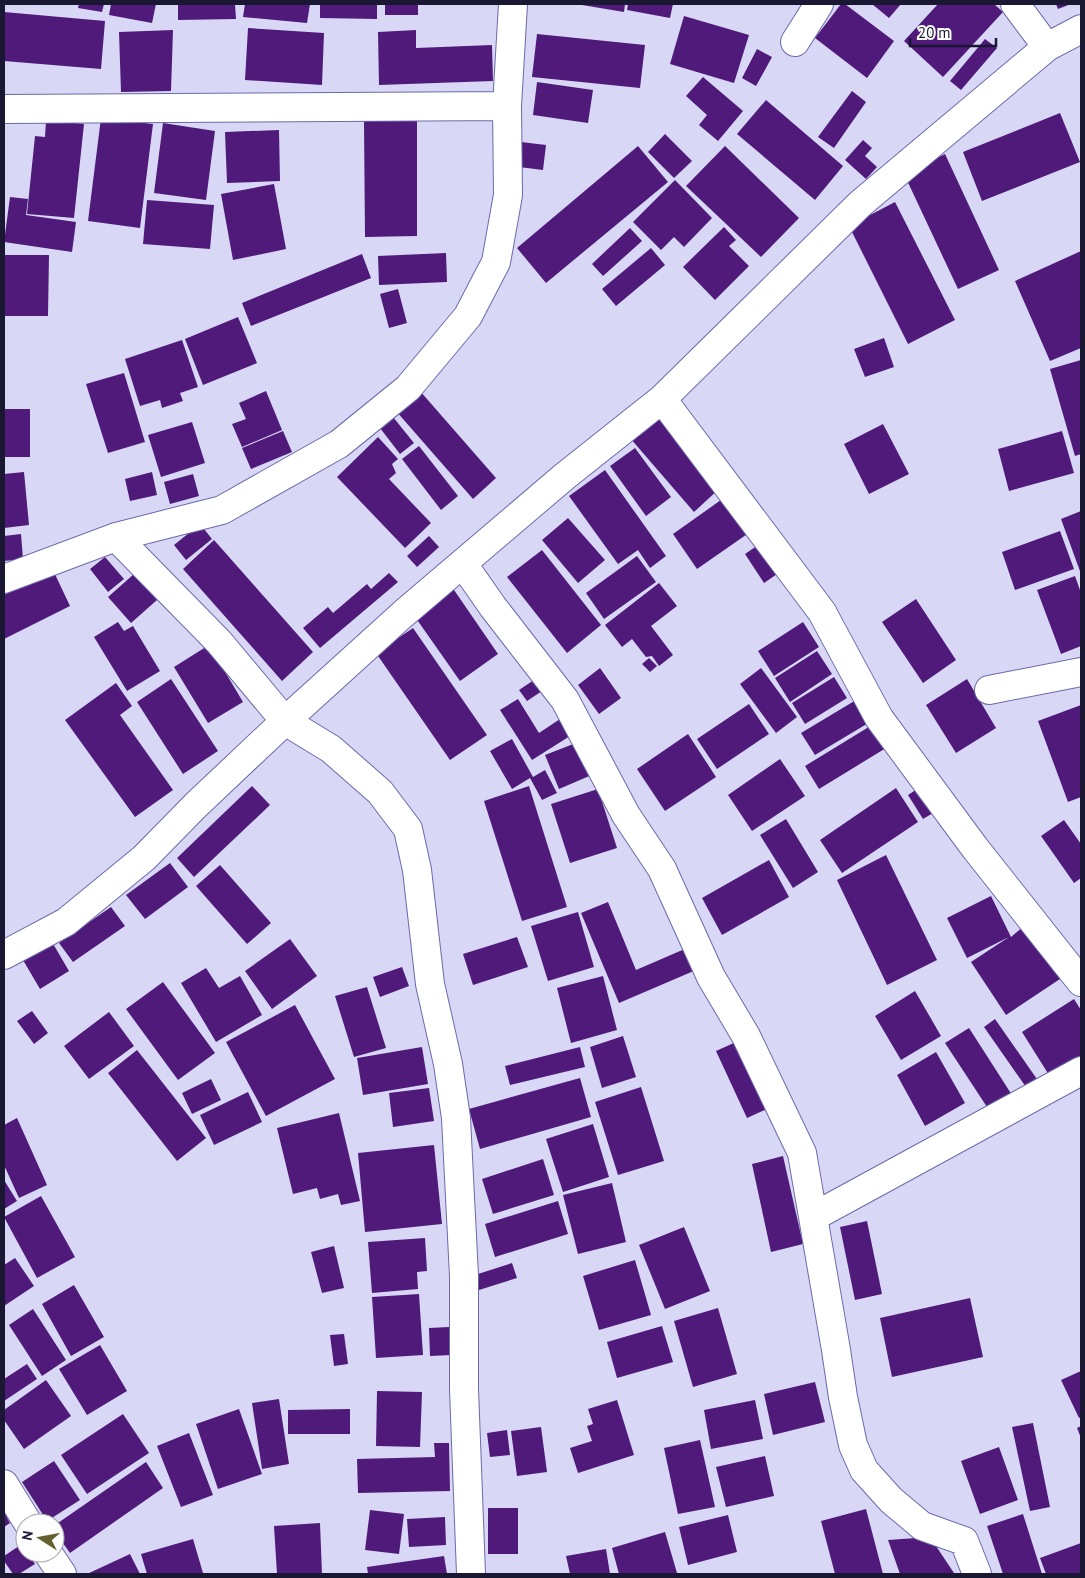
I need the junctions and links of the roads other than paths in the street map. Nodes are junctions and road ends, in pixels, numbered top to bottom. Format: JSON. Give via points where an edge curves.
{"nodes":[{"id":1,"x":513,"y":4,"type":"edge"},
{"id":2,"x":819,"y":4,"type":"edge"},
{"id":3,"x":1015,"y":4,"type":"edge"},
{"id":4,"x":1081,"y":29,"type":"edge"},
{"id":5,"x":795,"y":42,"type":"dead end"},
{"id":6,"x":1047,"y":46,"type":"junction"},
{"id":7,"x":507,"y":106,"type":"junction"},
{"id":8,"x":4,"y":109,"type":"edge"},
{"id":9,"x":662,"y":399,"type":"junction"},
{"id":10,"x":116,"y":537,"type":"junction"},
{"id":11,"x":463,"y":564,"type":"junction"},
{"id":12,"x":4,"y":579,"type":"edge"},
{"id":13,"x":1081,"y":672,"type":"edge"},
{"id":14,"x":989,"y":690,"type":"dead end"},
{"id":15,"x":285,"y":721,"type":"junction"},
{"id":16,"x":4,"y":955,"type":"edge"},
{"id":17,"x":1081,"y":982,"type":"edge"},
{"id":18,"x":1081,"y":1071,"type":"edge"},
{"id":19,"x":813,"y":1217,"type":"junction"},
{"id":20,"x":4,"y":1484,"type":"edge"},
{"id":21,"x":22,"y":1513,"type":"edge"},
{"id":22,"x":55,"y":1563,"type":"edge"},
{"id":23,"x":62,"y":1574,"type":"edge"},
{"id":24,"x":471,"y":1574,"type":"edge"},
{"id":25,"x":977,"y":1574,"type":"edge"}],
"edges":[{"from":1,"to":7,"type":"street"},
{"from":2,"to":5,"type":"street"},
{"from":3,"to":6,"type":"street"},
{"from":4,"to":6,"type":"street"},
{"from":6,"to":9,"type":"street","via":[[860,204]]},
{"from":7,"to":8,"type":"street"},
{"from":7,"to":10,"type":"street","via":[[508,195],[496,262],[468,316],[408,388],[339,444],[222,510]]},
{"from":9,"to":11,"type":"street","via":[[565,476]]},
{"from":9,"to":17,"type":"street","via":[[822,612],[880,718],[975,848]]},
{"from":10,"to":12,"type":"street"},
{"from":10,"to":15,"type":"street","via":[[219,642]]},
{"from":11,"to":15,"type":"street"},
{"from":11,"to":19,"type":"street","via":[[565,700],[626,815],[662,869],[711,977],[746,1036],[802,1153]]},
{"from":13,"to":14,"type":"street"},
{"from":15,"to":16,"type":"street","via":[[144,858],[66,922]]},
{"from":15,"to":24,"type":"street","via":[[331,749],[380,792],[408,829],[417,870],[430,984],[456,1118],[464,1276],[464,1389]]},
{"from":18,"to":19,"type":"street"},
{"from":19,"to":25,"type":"street","via":[[843,1397],[853,1445],[864,1470],[922,1526],[964,1541]]},
{"from":20,"to":21,"type":"street"},
{"from":22,"to":23,"type":"street"}]}
